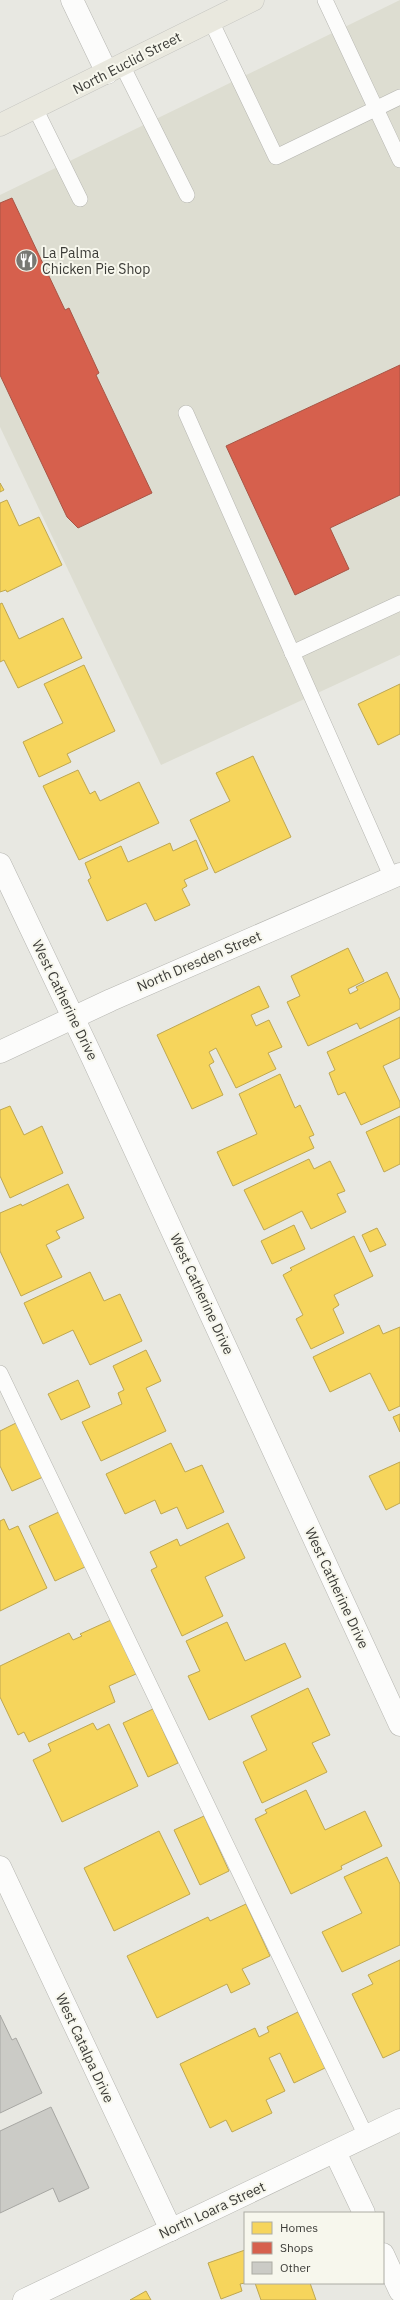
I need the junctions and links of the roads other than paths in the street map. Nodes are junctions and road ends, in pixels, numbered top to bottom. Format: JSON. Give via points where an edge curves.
{"nodes":[{"id":1,"x":72,"y":0,"type":"edge"},
{"id":2,"x":253,"y":0,"type":"edge"},
{"id":3,"x":325,"y":0,"type":"edge"},
{"id":4,"x":211,"y":20,"type":"junction"},
{"id":5,"x":115,"y":69,"type":"junction"},
{"id":6,"x":400,"y":97,"type":"edge"},
{"id":7,"x":35,"y":108,"type":"junction"},
{"id":8,"x":376,"y":108,"type":"junction"},
{"id":9,"x":0,"y":125,"type":"edge"},
{"id":10,"x":400,"y":160,"type":"edge"},
{"id":11,"x":187,"y":195,"type":"dead end"},
{"id":12,"x":80,"y":199,"type":"dead end"},
{"id":13,"x":186,"y":413,"type":"dead end"},
{"id":14,"x":400,"y":603,"type":"edge"},
{"id":15,"x":292,"y":653,"type":"junction"},
{"id":16,"x":0,"y":864,"type":"edge"},
{"id":17,"x":396,"y":876,"type":"edge"},
{"id":18,"x":73,"y":1017,"type":"junction"},
{"id":19,"x":0,"y":1052,"type":"edge"},
{"id":20,"x":0,"y":1373,"type":"edge"},
{"id":21,"x":400,"y":1725,"type":"edge"},
{"id":22,"x":0,"y":1867,"type":"edge"},
{"id":23,"x":400,"y":2120,"type":"edge"},
{"id":24,"x":366,"y":2136,"type":"junction"},
{"id":25,"x":335,"y":2152,"type":"junction"},
{"id":26,"x":364,"y":2212,"type":"edge"},
{"id":27,"x":171,"y":2230,"type":"junction"},
{"id":28,"x":384,"y":2256,"type":"edge"},
{"id":29,"x":400,"y":2291,"type":"edge"},
{"id":30,"x":24,"y":2300,"type":"edge"}],
"edges":[{"from":1,"to":5,"type":"street"},
{"from":2,"to":4,"type":"main road","name":"North Euclid Street"},
{"from":3,"to":8,"type":"lane"},
{"from":4,"to":5,"type":"main road","name":"North Euclid Street"},
{"from":4,"to":8,"type":"lane","via":[[276,157]]},
{"from":5,"to":7,"type":"main road","name":"North Euclid Street"},
{"from":5,"to":11,"type":"lane"},
{"from":6,"to":8,"type":"lane"},
{"from":7,"to":9,"type":"main road","name":"North Euclid Street"},
{"from":7,"to":12,"type":"lane"},
{"from":8,"to":10,"type":"lane"},
{"from":13,"to":15,"type":"lane"},
{"from":14,"to":15,"type":"lane"},
{"from":15,"to":17,"type":"lane"},
{"from":16,"to":18,"type":"street","name":"West Catherine Drive"},
{"from":17,"to":18,"type":"street","name":"North Dresden Street"},
{"from":18,"to":19,"type":"street","name":"North Dresden Street"},
{"from":18,"to":21,"type":"street","name":"West Catherine Drive"},
{"from":20,"to":24,"type":"lane"},
{"from":22,"to":27,"type":"street","name":"West Catalpa Drive"},
{"from":23,"to":24,"type":"street","name":"North Loara Street"},
{"from":24,"to":25,"type":"street","name":"North Loara Street"},
{"from":25,"to":26,"type":"street"},
{"from":25,"to":27,"type":"street","name":"North Loara Street"},
{"from":27,"to":30,"type":"street","name":"North Loara Street"},
{"from":28,"to":29,"type":"street"}]}
